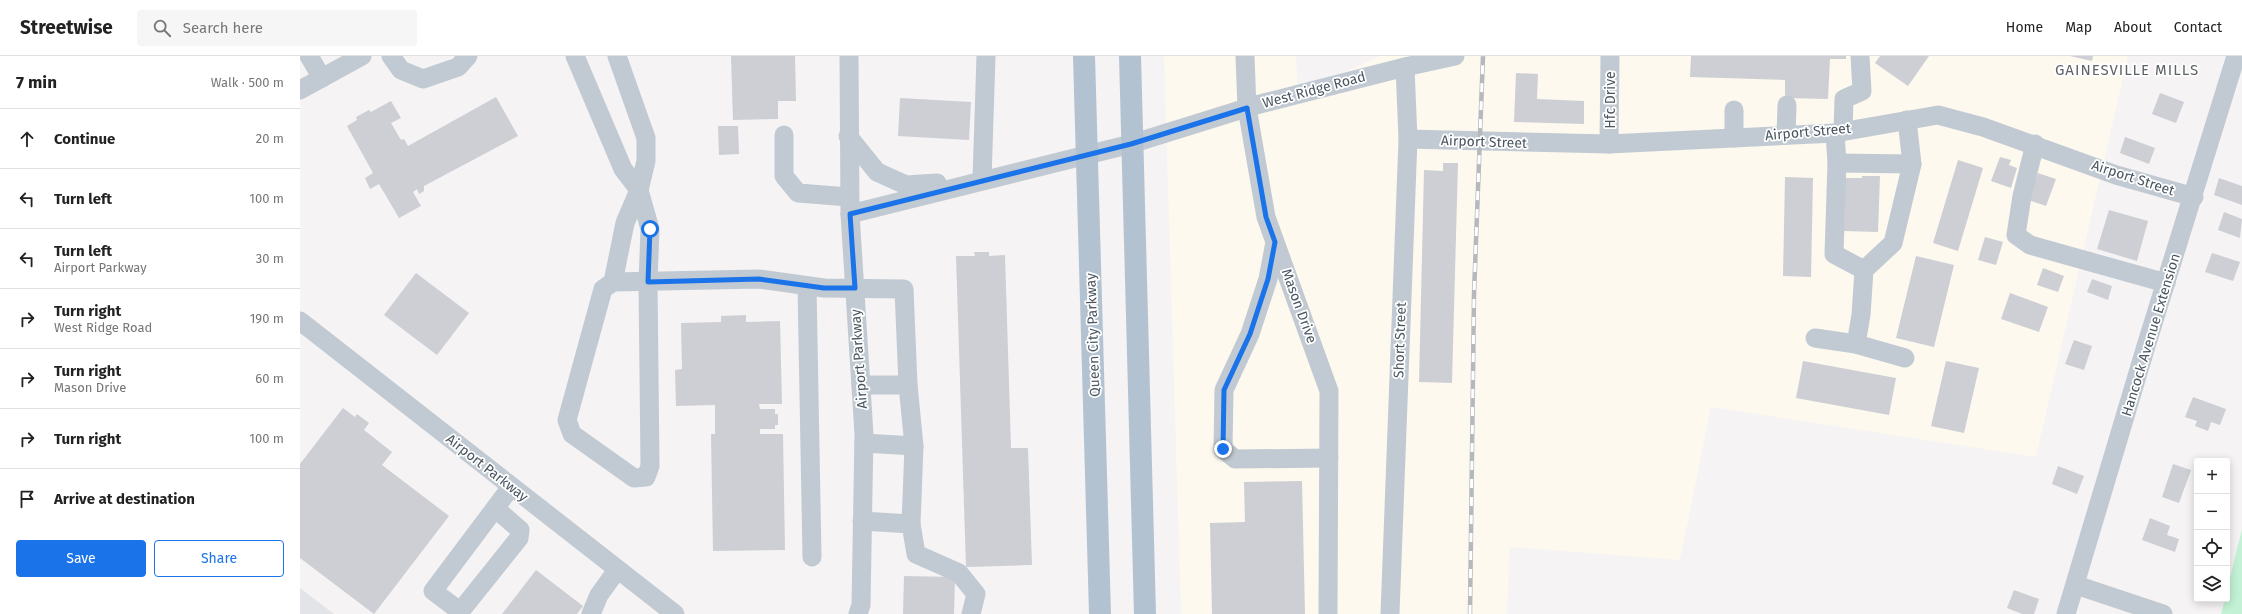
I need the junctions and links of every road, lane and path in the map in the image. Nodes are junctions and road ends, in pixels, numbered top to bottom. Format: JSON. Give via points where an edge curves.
{"nodes":[{"id":1,"x":309,"y":56,"type":"edge"},
{"id":2,"x":362,"y":56,"type":"edge"},
{"id":3,"x":391,"y":56,"type":"edge"},
{"id":4,"x":468,"y":56,"type":"edge"},
{"id":5,"x":575,"y":56,"type":"edge"},
{"id":6,"x":617,"y":56,"type":"edge"},
{"id":7,"x":849,"y":56,"type":"edge"},
{"id":8,"x":986,"y":56,"type":"edge"},
{"id":9,"x":1084,"y":56,"type":"edge"},
{"id":10,"x":1130,"y":56,"type":"edge"},
{"id":11,"x":1245,"y":56,"type":"edge"},
{"id":12,"x":1455,"y":56,"type":"edge"},
{"id":13,"x":1610,"y":56,"type":"edge"},
{"id":14,"x":1860,"y":56,"type":"edge"},
{"id":15,"x":2236,"y":56,"type":"edge"},
{"id":16,"x":1405,"y":67,"type":"junction"},
{"id":17,"x":322,"y":78,"type":"junction"},
{"id":18,"x":300,"y":90,"type":"edge"},
{"id":19,"x":1787,"y":105,"type":"dead end"},
{"id":20,"x":1247,"y":108,"type":"junction"},
{"id":21,"x":1734,"y":110,"type":"dead end"},
{"id":22,"x":1907,"y":120,"type":"junction"},
{"id":23,"x":1839,"y":132,"type":"junction"},
{"id":24,"x":784,"y":135,"type":"dead end"},
{"id":25,"x":1786,"y":135,"type":"junction"},
{"id":26,"x":848,"y":136,"type":"junction"},
{"id":27,"x":1734,"y":138,"type":"junction"},
{"id":28,"x":1408,"y":139,"type":"junction"},
{"id":29,"x":1131,"y":144,"type":"junction"},
{"id":30,"x":1609,"y":144,"type":"junction"},
{"id":31,"x":2035,"y":144,"type":"junction"},
{"id":32,"x":1086,"y":154,"type":"junction"},
{"id":33,"x":1837,"y":163,"type":"junction"},
{"id":34,"x":1912,"y":164,"type":"junction"},
{"id":35,"x":982,"y":180,"type":"junction"},
{"id":36,"x":639,"y":190,"type":"junction"},
{"id":37,"x":2194,"y":197,"type":"junction"},
{"id":38,"x":850,"y":206,"type":"junction"},
{"id":39,"x":1275,"y":242,"type":"junction"},
{"id":40,"x":1864,"y":270,"type":"junction"},
{"id":41,"x":613,"y":282,"type":"junction"},
{"id":42,"x":648,"y":282,"type":"junction"},
{"id":43,"x":2166,"y":283,"type":"junction"},
{"id":44,"x":806,"y":286,"type":"junction"},
{"id":45,"x":855,"y":288,"type":"junction"},
{"id":46,"x":300,"y":321,"type":"edge"},
{"id":47,"x":1815,"y":338,"type":"dead end"},
{"id":48,"x":1856,"y":344,"type":"junction"},
{"id":49,"x":1905,"y":358,"type":"dead end"},
{"id":50,"x":861,"y":385,"type":"junction"},
{"id":51,"x":908,"y":385,"type":"junction"},
{"id":52,"x":864,"y":443,"type":"junction"},
{"id":53,"x":914,"y":446,"type":"junction"},
{"id":54,"x":1329,"y":458,"type":"junction"},
{"id":55,"x":511,"y":488,"type":"junction"},
{"id":56,"x":495,"y":508,"type":"junction"},
{"id":57,"x":862,"y":521,"type":"junction"},
{"id":58,"x":911,"y":524,"type":"junction"},
{"id":59,"x":812,"y":557,"type":"dead end"},
{"id":60,"x":618,"y":570,"type":"junction"},
{"id":61,"x":2076,"y":585,"type":"junction"},
{"id":62,"x":591,"y":614,"type":"edge"},
{"id":63,"x":675,"y":614,"type":"edge"},
{"id":64,"x":858,"y":614,"type":"edge"},
{"id":65,"x":971,"y":614,"type":"edge"},
{"id":66,"x":1100,"y":614,"type":"edge"},
{"id":67,"x":1145,"y":614,"type":"edge"},
{"id":68,"x":1328,"y":614,"type":"edge"},
{"id":69,"x":1390,"y":614,"type":"edge"},
{"id":70,"x":2066,"y":614,"type":"edge"},
{"id":71,"x":2163,"y":614,"type":"edge"}],
"edges":[{"from":1,"to":17,"type":"street"},
{"from":2,"to":17,"type":"street"},
{"from":3,"to":4,"type":"street","via":[[400,70],[423,79],[458,67]]},
{"from":5,"to":36,"type":"street","via":[[622,169]]},
{"from":6,"to":36,"type":"street","via":[[646,138],[646,161]]},
{"from":7,"to":26,"type":"street","name":"Airport Parkway"},
{"from":8,"to":35,"type":"street"},
{"from":9,"to":32,"type":"main road","name":"Queen City Parkway"},
{"from":10,"to":29,"type":"main road"},
{"from":11,"to":20,"type":"street","name":"Mason Drive"},
{"from":12,"to":16,"type":"street","name":"West Ridge Road"},
{"from":13,"to":30,"type":"street","name":"Hfc Drive"},
{"from":14,"to":23,"type":"street","via":[[1862,91],[1844,99]]},
{"from":15,"to":37,"type":"street","name":"Hancock Avenue Extension"},
{"from":16,"to":20,"type":"street","name":"West Ridge Road"},
{"from":16,"to":28,"type":"street","name":"Short Street"},
{"from":17,"to":18,"type":"street"},
{"from":19,"to":25,"type":"street"},
{"from":20,"to":29,"type":"street","name":"West Ridge Road"},
{"from":20,"to":39,"type":"street","name":"Mason Drive","via":[[1266,217]]},
{"from":21,"to":27,"type":"street"},
{"from":22,"to":23,"type":"street","name":"Airport Street"},
{"from":22,"to":31,"type":"street","name":"Airport Street","via":[[1938,115]]},
{"from":22,"to":34,"type":"street"},
{"from":23,"to":25,"type":"street","name":"Airport Street"},
{"from":23,"to":33,"type":"street"},
{"from":24,"to":38,"type":"street","name":"West Ridge Road","via":[[784,176],[798,193]]},
{"from":25,"to":27,"type":"street","name":"Airport Street"},
{"from":26,"to":35,"type":"street","via":[[877,172],[906,185]]},
{"from":26,"to":38,"type":"street","name":"Airport Parkway"},
{"from":27,"to":30,"type":"street","name":"Airport Street"},
{"from":28,"to":30,"type":"street","name":"Airport Street"},
{"from":28,"to":69,"type":"street","name":"Short Street"},
{"from":29,"to":32,"type":"street","name":"West Ridge Road"},
{"from":29,"to":67,"type":"main road"},
{"from":31,"to":37,"type":"street","name":"Airport Street","via":[[2116,175]]},
{"from":31,"to":43,"type":"street","via":[[2022,196],[2016,235],[2030,245]]},
{"from":32,"to":35,"type":"street","name":"West Ridge Road"},
{"from":32,"to":66,"type":"main road","name":"Queen City Parkway"},
{"from":33,"to":34,"type":"street"},
{"from":33,"to":40,"type":"street","via":[[1834,254]]},
{"from":34,"to":40,"type":"street","via":[[1893,243]]},
{"from":35,"to":38,"type":"street","name":"West Ridge Road"},
{"from":36,"to":41,"type":"street","via":[[625,223]]},
{"from":36,"to":42,"type":"street","via":[[650,229]]},
{"from":37,"to":43,"type":"street","name":"Hancock Avenue Extension"},
{"from":38,"to":45,"type":"street","name":"Airport Parkway"},
{"from":39,"to":54,"type":"street","name":"Mason Drive","via":[[1329,391]]},
{"from":39,"to":54,"type":"street","via":[[1268,279],[1250,334],[1224,390],[1223,449],[1235,459]]},
{"from":40,"to":48,"type":"street"},
{"from":41,"to":42,"type":"street"},
{"from":41,"to":42,"type":"street","via":[[603,289],[567,420],[572,434],[634,478],[646,477],[650,466]]},
{"from":42,"to":44,"type":"street","via":[[759,279]]},
{"from":43,"to":61,"type":"street","name":"Hancock Avenue Extension"},
{"from":44,"to":45,"type":"street"},
{"from":44,"to":59,"type":"street"},
{"from":45,"to":50,"type":"street","name":"Airport Parkway"},
{"from":45,"to":51,"type":"street","via":[[904,289]]},
{"from":46,"to":55,"type":"street","name":"Airport Parkway"},
{"from":47,"to":48,"type":"street"},
{"from":48,"to":49,"type":"street"},
{"from":50,"to":51,"type":"street"},
{"from":50,"to":52,"type":"street","name":"Airport Parkway"},
{"from":51,"to":53,"type":"street"},
{"from":52,"to":53,"type":"street"},
{"from":52,"to":57,"type":"street","name":"Airport Parkway"},
{"from":53,"to":58,"type":"street"},
{"from":54,"to":68,"type":"street","name":"Mason Drive"},
{"from":55,"to":56,"type":"street"},
{"from":55,"to":60,"type":"street","name":"Airport Parkway"},
{"from":56,"to":56,"type":"street","via":[[433,591],[457,609],[463,608],[519,538],[520,530]]},
{"from":57,"to":58,"type":"street"},
{"from":57,"to":64,"type":"street","name":"Airport Parkway","via":[[861,605]]},
{"from":58,"to":65,"type":"street","via":[[916,554],[959,573],[976,594]]},
{"from":60,"to":62,"type":"street","via":[[599,595]]},
{"from":60,"to":63,"type":"street","name":"Airport Parkway"},
{"from":61,"to":70,"type":"street","name":"Hancock Avenue Extension"},
{"from":61,"to":71,"type":"street"}]}
